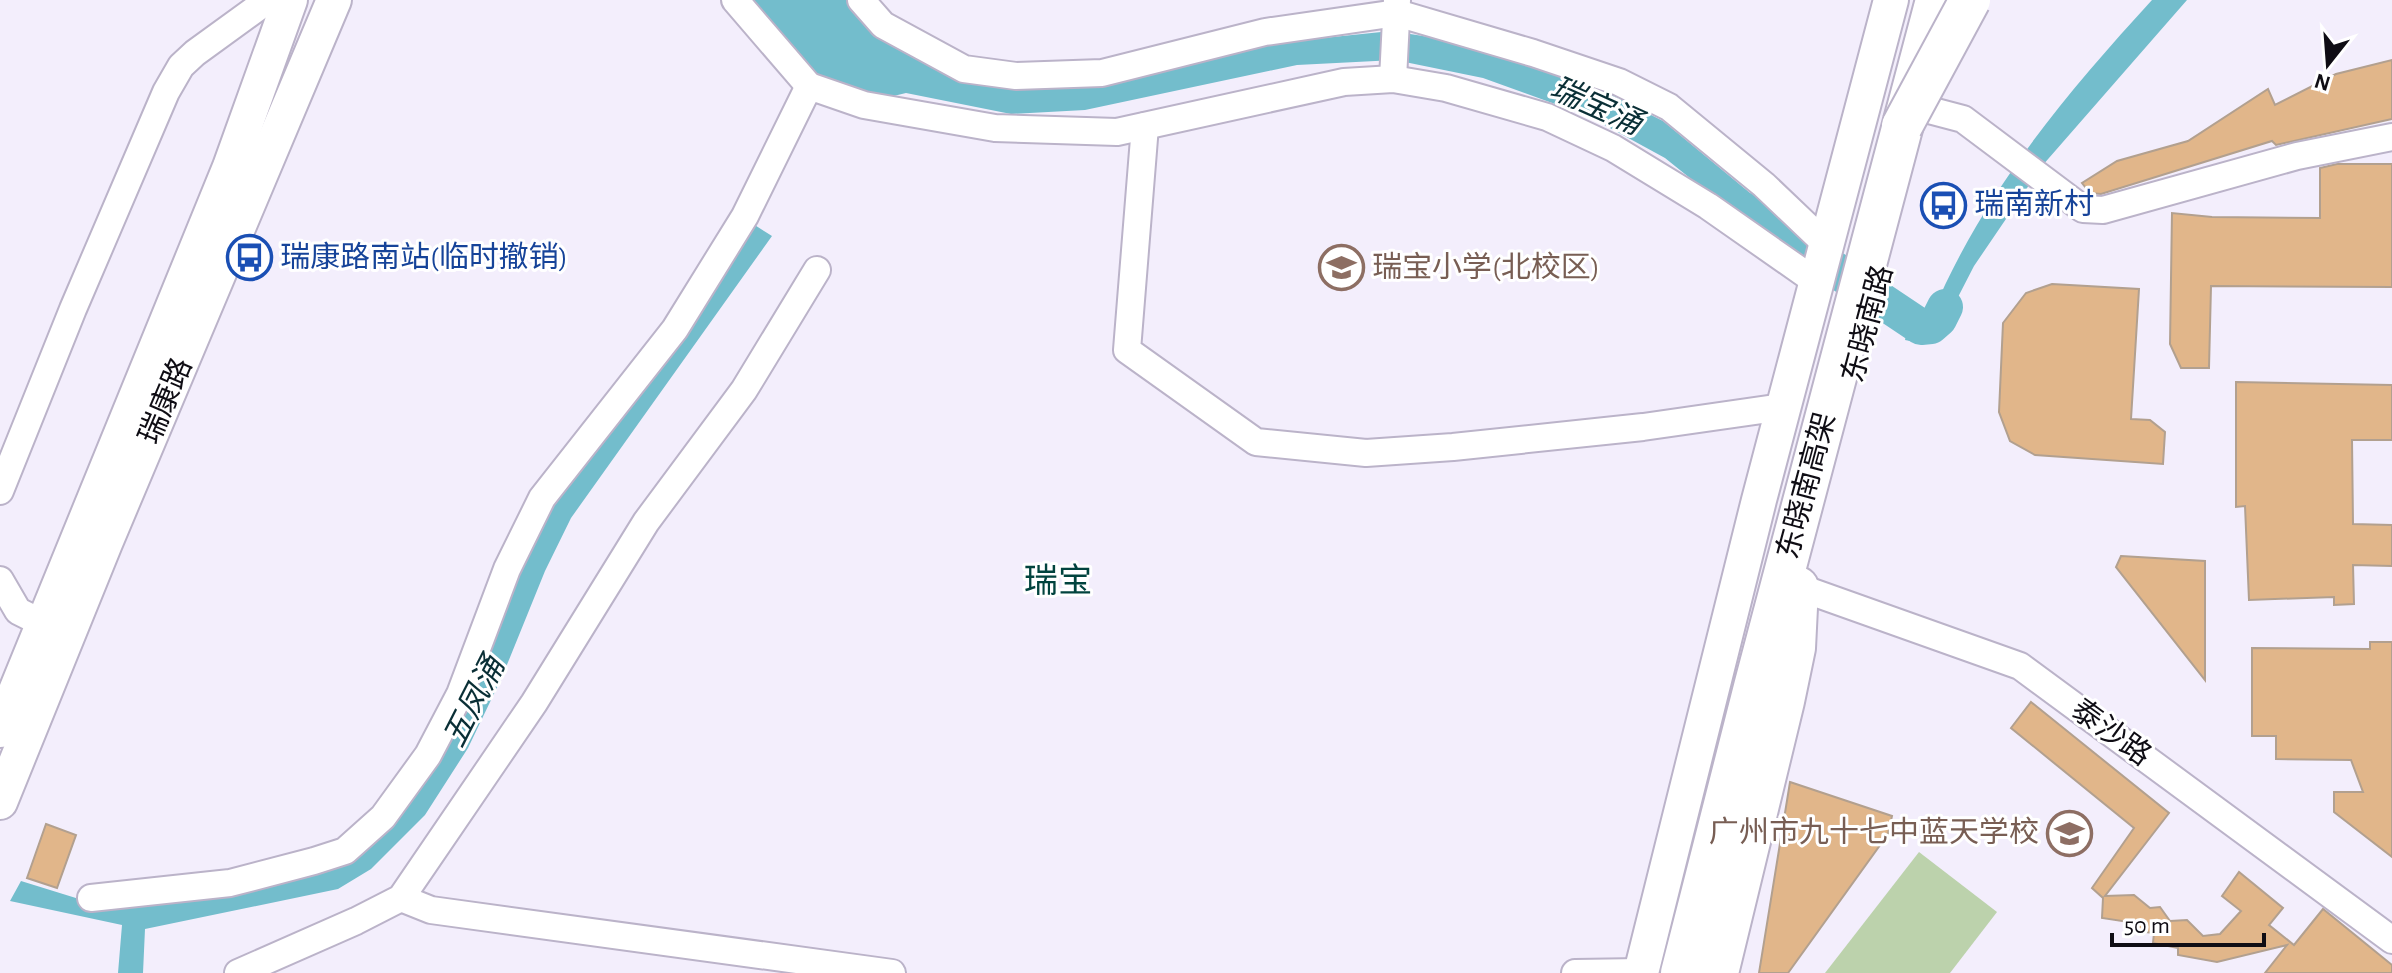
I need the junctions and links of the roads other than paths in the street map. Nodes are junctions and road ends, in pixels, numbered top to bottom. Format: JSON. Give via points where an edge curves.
{"nodes":[{"id":1,"x":268,"y":0,"type":"edge"},
{"id":2,"x":290,"y":0,"type":"edge"},
{"id":3,"x":334,"y":0,"type":"edge"},
{"id":4,"x":735,"y":0,"type":"edge"},
{"id":5,"x":861,"y":0,"type":"edge"},
{"id":6,"x":1891,"y":0,"type":"edge"},
{"id":7,"x":1907,"y":0,"type":"edge"},
{"id":8,"x":1936,"y":0,"type":"edge"},
{"id":9,"x":1955,"y":0,"type":"edge"},
{"id":10,"x":1970,"y":0,"type":"edge"},
{"id":11,"x":1397,"y":6,"type":"edge"},
{"id":12,"x":1393,"y":79,"type":"junction"},
{"id":13,"x":809,"y":86,"type":"junction"},
{"id":14,"x":1914,"y":117,"type":"junction"},
{"id":15,"x":1145,"y":126,"type":"junction"},
{"id":16,"x":2392,"y":137,"type":"edge"},
{"id":17,"x":1827,"y":245,"type":"junction"},
{"id":18,"x":817,"y":270,"type":"dead end"},
{"id":19,"x":1818,"y":283,"type":"junction"},
{"id":20,"x":1783,"y":407,"type":"junction"},
{"id":21,"x":0,"y":491,"type":"edge"},
{"id":22,"x":0,"y":580,"type":"edge"},
{"id":23,"x":1798,"y":587,"type":"junction"},
{"id":24,"x":55,"y":630,"type":"junction"},
{"id":25,"x":0,"y":730,"type":"edge"},
{"id":26,"x":0,"y":802,"type":"edge"},
{"id":27,"x":91,"y":898,"type":"dead end"},
{"id":28,"x":401,"y":898,"type":"junction"},
{"id":29,"x":2392,"y":940,"type":"edge"},
{"id":30,"x":1641,"y":972,"type":"edge"},
{"id":31,"x":238,"y":973,"type":"edge"},
{"id":32,"x":892,"y":973,"type":"edge"},
{"id":33,"x":1575,"y":973,"type":"edge"},
{"id":34,"x":1654,"y":973,"type":"edge"},
{"id":35,"x":1681,"y":973,"type":"edge"},
{"id":36,"x":1698,"y":973,"type":"edge"},
{"id":37,"x":1718,"y":973,"type":"edge"}],
"edges":[{"from":1,"to":21,"type":"street","via":[[195,53],[166,92]]},
{"from":2,"to":24,"type":"main road","name":"瑞康路"},
{"from":3,"to":24,"type":"main road","name":"瑞康路"},
{"from":4,"to":13,"type":"street"},
{"from":5,"to":11,"type":"street","via":[[883,25],[964,69],[1016,76],[1102,73]]},
{"from":6,"to":17,"type":"main road","name":"东晓南路"},
{"from":7,"to":34,"type":"highway","name":"东晓南高架"},
{"from":8,"to":14,"type":"highway","name":"东晓南高架","bridge":true},
{"from":9,"to":14,"type":"main road","name":"东晓南路"},
{"from":10,"to":14,"type":"highway","bridge":true},
{"from":11,"to":12,"type":"street"},
{"from":11,"to":17,"type":"street","via":[[1619,82],[1669,107]]},
{"from":12,"to":15,"type":"street","via":[[1344,82]]},
{"from":12,"to":19,"type":"street","via":[[1547,117],[1613,148]]},
{"from":13,"to":15,"type":"street","via":[[864,105],[995,128],[1117,132]]},
{"from":13,"to":27,"type":"street","via":[[745,216],[675,329],[542,498],[507,569],[460,694],[428,755],[383,817],[345,851],[314,861],[230,883]]},
{"from":14,"to":16,"type":"street","via":[[1963,119],[2083,209],[2103,210],[2297,156]]},
{"from":14,"to":23,"type":"main road","name":"东晓南路"},
{"from":14,"to":35,"type":"highway","name":"东晓南高架","via":[[1732,770]]},
{"from":15,"to":20,"type":"street","via":[[1127,350],[1256,442],[1366,453],[1643,427]]},
{"from":17,"to":19,"type":"main road","name":"东晓南路"},
{"from":18,"to":28,"type":"street","via":[[744,390],[646,522],[534,703]]},
{"from":19,"to":20,"type":"main road","name":"东晓南路"},
{"from":20,"to":30,"type":"main road","name":"东晓南路"},
{"from":22,"to":24,"type":"street","via":[[18,611]]},
{"from":23,"to":29,"type":"street","name":"泰沙路","via":[[2020,666]]},
{"from":23,"to":36,"type":"main road","name":"东晓南路"},
{"from":23,"to":37,"type":"highway","via":[[1795,648]]},
{"from":24,"to":25,"type":"main road","name":"瑞康路"},
{"from":24,"to":26,"type":"main road","name":"瑞康路"},
{"from":28,"to":31,"type":"street"},
{"from":28,"to":32,"type":"street","via":[[431,910]]},
{"from":30,"to":33,"type":"street"}]}
